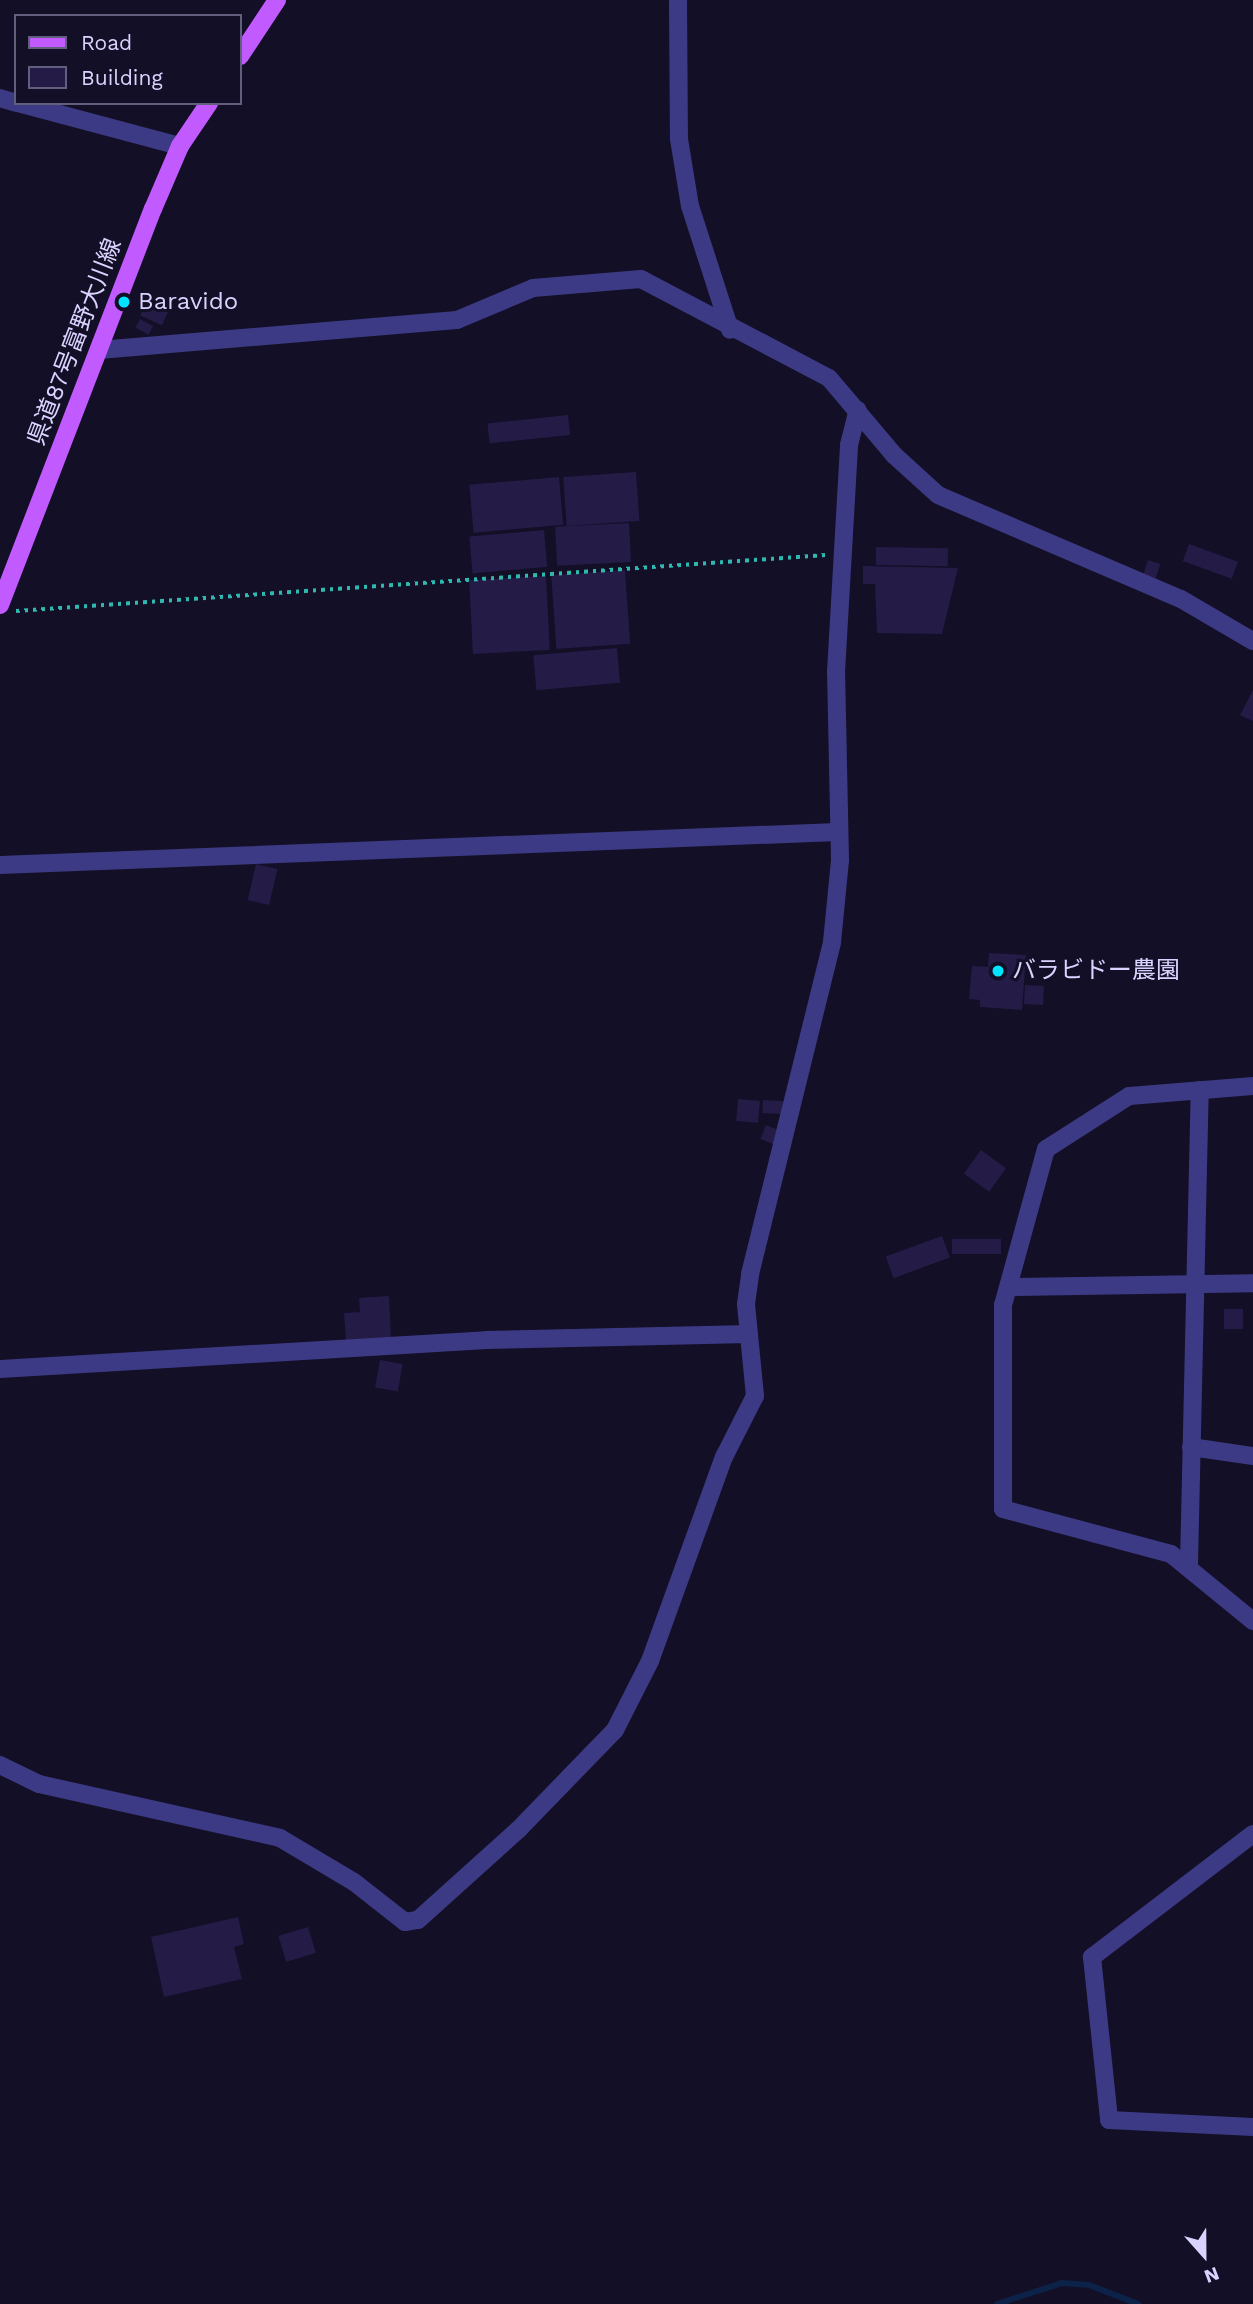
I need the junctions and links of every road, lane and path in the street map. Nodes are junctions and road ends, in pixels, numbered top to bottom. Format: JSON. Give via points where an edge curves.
{"nodes":[{"id":1,"x":277,"y":0,"type":"edge"},
{"id":2,"x":678,"y":0,"type":"edge"},
{"id":3,"x":242,"y":53,"type":"edge"},
{"id":4,"x":25,"y":105,"type":"edge"},
{"id":5,"x":208,"y":105,"type":"edge"},
{"id":6,"x":180,"y":146,"type":"junction"},
{"id":7,"x":730,"y":330,"type":"junction"},
{"id":8,"x":99,"y":350,"type":"junction"},
{"id":9,"x":858,"y":410,"type":"junction"},
{"id":10,"x":845,"y":554,"type":"junction"},
{"id":11,"x":0,"y":605,"type":"edge"},
{"id":12,"x":0,"y":612,"type":"edge"},
{"id":13,"x":1253,"y":640,"type":"edge"},
{"id":14,"x":837,"y":832,"type":"junction"},
{"id":15,"x":0,"y":865,"type":"edge"},
{"id":16,"x":1253,"y":1086,"type":"edge"},
{"id":17,"x":1200,"y":1090,"type":"junction"},
{"id":18,"x":1253,"y":1283,"type":"edge"},
{"id":19,"x":1195,"y":1284,"type":"junction"},
{"id":20,"x":1009,"y":1287,"type":"junction"},
{"id":21,"x":748,"y":1334,"type":"junction"},
{"id":22,"x":0,"y":1368,"type":"edge"},
{"id":23,"x":1191,"y":1447,"type":"junction"},
{"id":24,"x":1253,"y":1455,"type":"edge"},
{"id":25,"x":1189,"y":1564,"type":"junction"},
{"id":26,"x":1253,"y":1621,"type":"edge"},
{"id":27,"x":0,"y":1765,"type":"edge"},
{"id":28,"x":1253,"y":1834,"type":"edge"},
{"id":29,"x":1253,"y":2127,"type":"edge"}],
"edges":[{"from":1,"to":3,"type":"main road"},
{"from":2,"to":7,"type":"street","via":[[679,139],[690,206]]},
{"from":4,"to":6,"type":"street"},
{"from":5,"to":6,"type":"main road","name":"県道87号富野大川線"},
{"from":6,"to":8,"type":"main road","name":"県道87号富野大川線"},
{"from":7,"to":8,"type":"street","via":[[658,285],[621,279],[533,288],[457,320]]},
{"from":7,"to":9,"type":"street","via":[[830,378]]},
{"from":8,"to":11,"type":"main road","name":"県道87号富野大川線"},
{"from":9,"to":10,"type":"street","via":[[849,445]]},
{"from":9,"to":13,"type":"street","via":[[937,495],[1181,599]]},
{"from":10,"to":12,"type":"path"},
{"from":10,"to":14,"type":"street","via":[[836,672]]},
{"from":14,"to":15,"type":"street"},
{"from":14,"to":21,"type":"street","via":[[832,942],[750,1274]]},
{"from":16,"to":17,"type":"street"},
{"from":17,"to":19,"type":"street"},
{"from":17,"to":20,"type":"street","via":[[1129,1097],[1046,1149]]},
{"from":18,"to":19,"type":"street"},
{"from":19,"to":20,"type":"street"},
{"from":19,"to":23,"type":"street"},
{"from":20,"to":25,"type":"street","via":[[1003,1306],[1003,1508]]},
{"from":21,"to":22,"type":"street","via":[[486,1340]]},
{"from":21,"to":27,"type":"street","via":[[755,1396],[723,1457],[633,1699],[615,1730],[518,1830],[418,1920],[405,1922],[354,1882],[280,1839],[39,1784]]},
{"from":23,"to":24,"type":"street"},
{"from":23,"to":25,"type":"street"},
{"from":25,"to":26,"type":"street"},
{"from":28,"to":29,"type":"street","via":[[1093,1957],[1109,2120]]}]}
